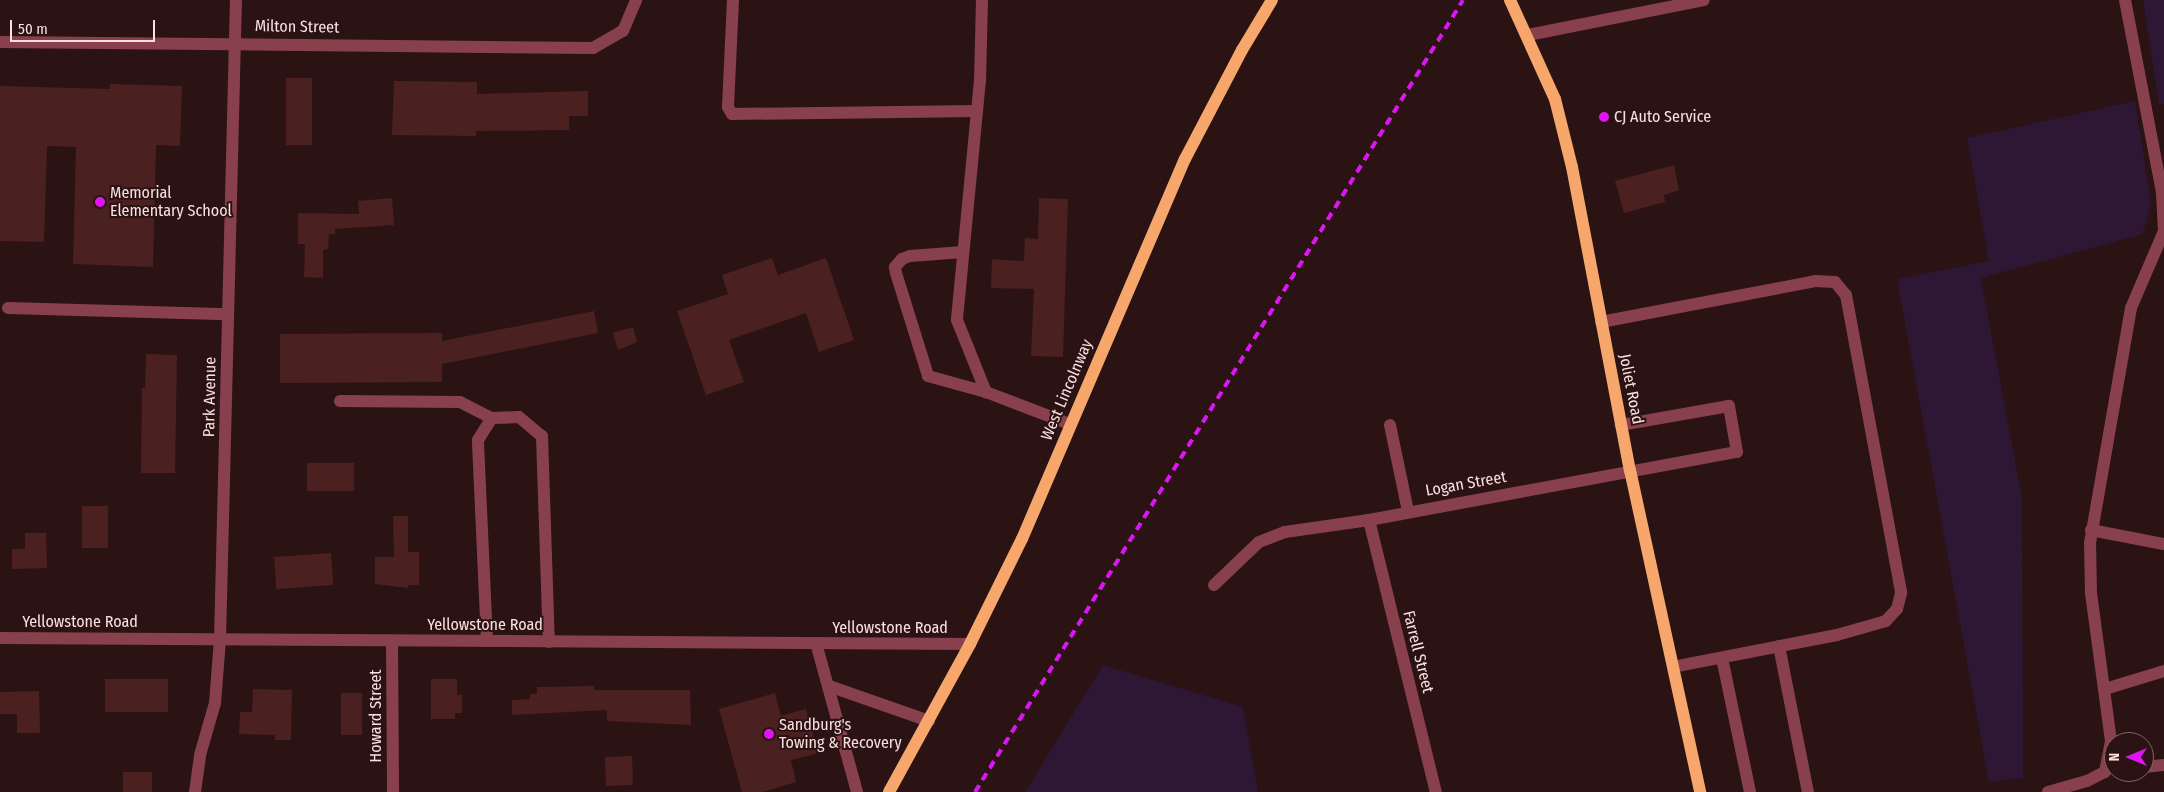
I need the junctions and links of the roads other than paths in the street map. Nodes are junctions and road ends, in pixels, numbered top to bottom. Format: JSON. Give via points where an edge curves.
{"nodes":[{"id":1,"x":236,"y":0,"type":"edge"},
{"id":2,"x":636,"y":0,"type":"edge"},
{"id":3,"x":733,"y":0,"type":"edge"},
{"id":4,"x":982,"y":0,"type":"edge"},
{"id":5,"x":1272,"y":0,"type":"edge"},
{"id":6,"x":1704,"y":0,"type":"edge"},
{"id":7,"x":2125,"y":0,"type":"edge"},
{"id":8,"x":1682,"y":2,"type":"edge"},
{"id":9,"x":1512,"y":3,"type":"edge"},
{"id":10,"x":1528,"y":34,"type":"junction"},
{"id":11,"x":0,"y":42,"type":"edge"},
{"id":12,"x":235,"y":43,"type":"junction"},
{"id":13,"x":976,"y":111,"type":"junction"},
{"id":14,"x":2164,"y":230,"type":"edge"},
{"id":15,"x":963,"y":252,"type":"junction"},
{"id":16,"x":8,"y":308,"type":"dead end"},
{"id":17,"x":228,"y":314,"type":"junction"},
{"id":18,"x":1601,"y":322,"type":"junction"},
{"id":19,"x":986,"y":392,"type":"junction"},
{"id":20,"x":340,"y":401,"type":"dead end"},
{"id":21,"x":492,"y":418,"type":"junction"},
{"id":22,"x":1070,"y":424,"type":"junction"},
{"id":23,"x":1390,"y":424,"type":"dead end"},
{"id":24,"x":1621,"y":424,"type":"junction"},
{"id":25,"x":1630,"y":470,"type":"junction"},
{"id":26,"x":1408,"y":511,"type":"junction"},
{"id":27,"x":1369,"y":520,"type":"junction"},
{"id":28,"x":2092,"y":530,"type":"junction"},
{"id":29,"x":2164,"y":544,"type":"edge"},
{"id":30,"x":1214,"y":585,"type":"dead end"},
{"id":31,"x":0,"y":638,"type":"edge"},
{"id":32,"x":220,"y":640,"type":"junction"},
{"id":33,"x":392,"y":641,"type":"junction"},
{"id":34,"x":487,"y":641,"type":"junction"},
{"id":35,"x":549,"y":642,"type":"junction"},
{"id":36,"x":816,"y":643,"type":"junction"},
{"id":37,"x":970,"y":644,"type":"junction"},
{"id":38,"x":1779,"y":646,"type":"junction"},
{"id":39,"x":1722,"y":658,"type":"junction"},
{"id":40,"x":1673,"y":667,"type":"junction"},
{"id":41,"x":2164,"y":671,"type":"edge"},
{"id":42,"x":829,"y":686,"type":"junction"},
{"id":43,"x":2105,"y":689,"type":"junction"},
{"id":44,"x":929,"y":721,"type":"junction"},
{"id":45,"x":2110,"y":732,"type":"edge"},
{"id":46,"x":2104,"y":774,"type":"edge"},
{"id":47,"x":195,"y":792,"type":"edge"},
{"id":48,"x":393,"y":792,"type":"edge"},
{"id":49,"x":857,"y":792,"type":"edge"},
{"id":50,"x":889,"y":792,"type":"edge"},
{"id":51,"x":1436,"y":792,"type":"edge"},
{"id":52,"x":1700,"y":792,"type":"edge"},
{"id":53,"x":1750,"y":792,"type":"edge"},
{"id":54,"x":1808,"y":792,"type":"edge"},
{"id":55,"x":2048,"y":792,"type":"edge"}],
"edges":[{"from":1,"to":12,"type":"street","name":"Park Avenue"},
{"from":2,"to":12,"type":"street","name":"Milton Street","via":[[623,31],[593,48]]},
{"from":3,"to":13,"type":"street","via":[[728,106],[732,114]]},
{"from":4,"to":13,"type":"street"},
{"from":5,"to":22,"type":"main road","name":"West Lincolnway","via":[[1185,159]]},
{"from":6,"to":8,"type":"street"},
{"from":7,"to":14,"type":"street","via":[[2162,193]]},
{"from":8,"to":10,"type":"street"},
{"from":9,"to":10,"type":"main road","name":"Joliet Road"},
{"from":10,"to":18,"type":"main road","name":"Joliet Road","via":[[1554,99],[1567,147]]},
{"from":11,"to":12,"type":"street","name":"Milton Street"},
{"from":12,"to":17,"type":"street","name":"Park Avenue"},
{"from":13,"to":15,"type":"street"},
{"from":14,"to":28,"type":"street","via":[[2131,308]]},
{"from":15,"to":19,"type":"street","via":[[957,320]]},
{"from":15,"to":19,"type":"street","via":[[910,256],[895,267],[928,376]]},
{"from":16,"to":17,"type":"street"},
{"from":17,"to":32,"type":"street","name":"Park Avenue"},
{"from":18,"to":24,"type":"main road","name":"Joliet Road"},
{"from":18,"to":38,"type":"street","via":[[1815,281],[1835,282],[1846,295],[1902,593],[1897,609],[1886,621]]},
{"from":19,"to":22,"type":"street"},
{"from":20,"to":21,"type":"street","via":[[460,402]]},
{"from":21,"to":34,"type":"street","via":[[478,440]]},
{"from":21,"to":35,"type":"street","via":[[519,417],[542,436]]},
{"from":22,"to":37,"type":"main road","name":"West Lincolnway","via":[[1022,539]]},
{"from":23,"to":26,"type":"street"},
{"from":24,"to":25,"type":"main road","name":"Joliet Road"},
{"from":24,"to":25,"type":"street","name":"Logan Street","via":[[1729,406],[1738,452]]},
{"from":25,"to":26,"type":"street","name":"Logan Street"},
{"from":25,"to":40,"type":"main road","name":"Joliet Road"},
{"from":26,"to":27,"type":"street","name":"Logan Street"},
{"from":27,"to":30,"type":"street","name":"Logan Street","via":[[1285,532],[1259,542]]},
{"from":27,"to":51,"type":"street","name":"Farrell Street"},
{"from":28,"to":29,"type":"street"},
{"from":28,"to":43,"type":"street","via":[[2091,593]]},
{"from":31,"to":32,"type":"street","name":"Yellowstone Road"},
{"from":32,"to":33,"type":"street","name":"Yellowstone Road"},
{"from":32,"to":47,"type":"street","name":"Park Avenue","via":[[215,703],[200,755]]},
{"from":33,"to":34,"type":"street","name":"Yellowstone Road"},
{"from":33,"to":48,"type":"street","name":"Howard Street"},
{"from":34,"to":35,"type":"street","name":"Yellowstone Road"},
{"from":35,"to":36,"type":"street","name":"Yellowstone Road"},
{"from":36,"to":37,"type":"street","name":"Yellowstone Road"},
{"from":36,"to":42,"type":"street"},
{"from":37,"to":44,"type":"main road","name":"West Lincolnway"},
{"from":38,"to":39,"type":"street"},
{"from":38,"to":54,"type":"street"},
{"from":39,"to":40,"type":"street"},
{"from":39,"to":53,"type":"street"},
{"from":40,"to":52,"type":"main road","name":"Joliet Road"},
{"from":41,"to":43,"type":"street"},
{"from":42,"to":44,"type":"street"},
{"from":42,"to":49,"type":"street"},
{"from":43,"to":45,"type":"street"},
{"from":44,"to":50,"type":"main road","name":"West Lincolnway"},
{"from":46,"to":55,"type":"street"}]}
